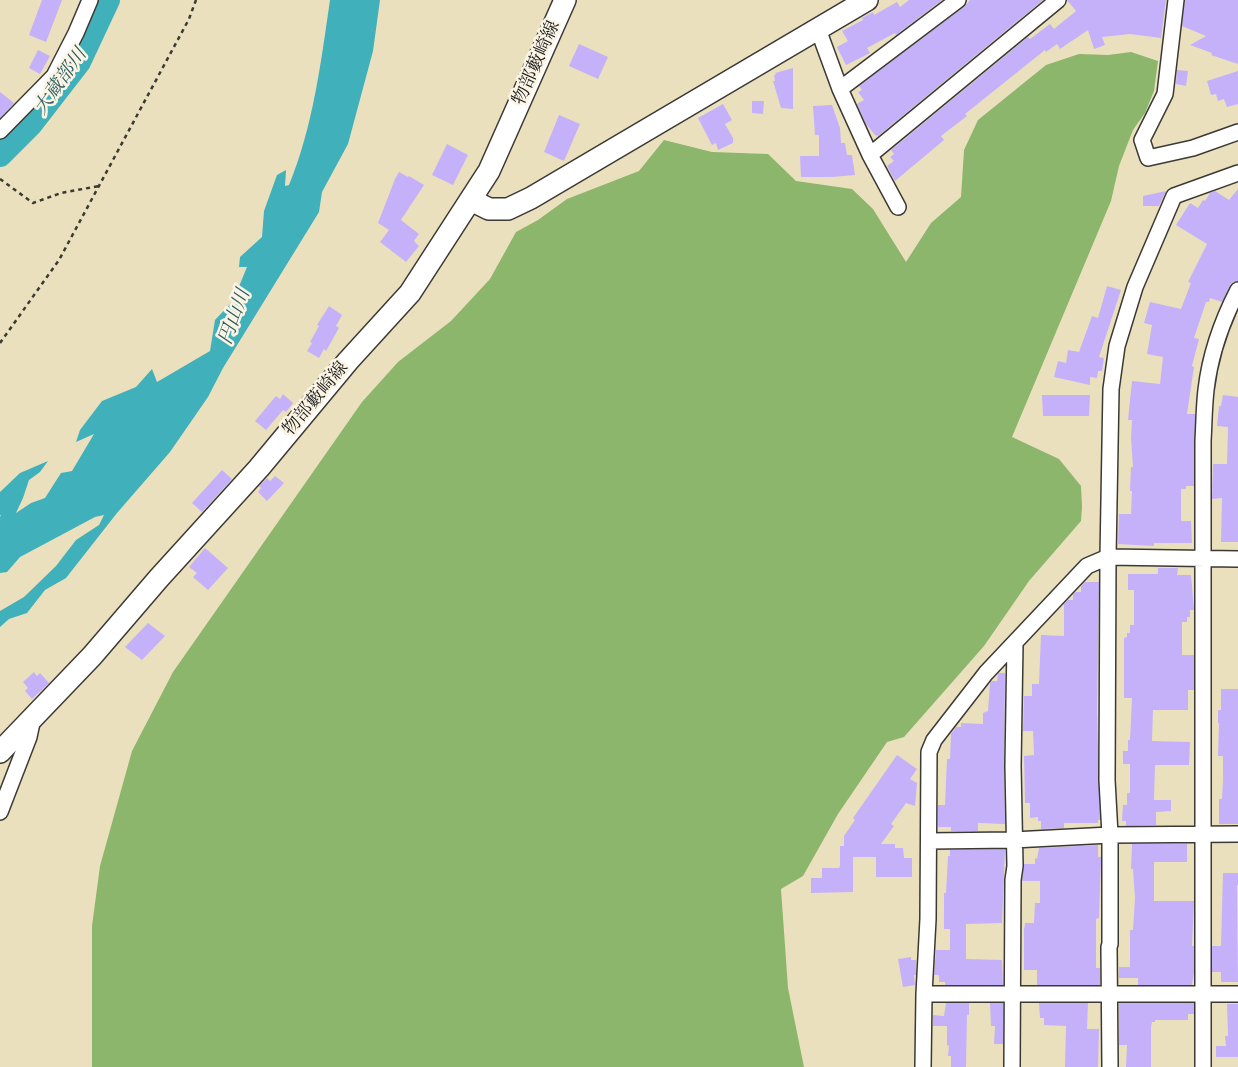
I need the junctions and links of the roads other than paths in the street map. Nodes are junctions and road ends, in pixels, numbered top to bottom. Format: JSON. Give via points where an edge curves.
{"nodes":[{"id":1,"x":90,"y":0,"type":"edge"},
{"id":2,"x":565,"y":0,"type":"edge"},
{"id":3,"x":867,"y":0,"type":"edge"},
{"id":4,"x":958,"y":0,"type":"edge"},
{"id":5,"x":1058,"y":0,"type":"edge"},
{"id":6,"x":1176,"y":0,"type":"edge"},
{"id":7,"x":818,"y":29,"type":"junction"},
{"id":8,"x":840,"y":89,"type":"junction"},
{"id":9,"x":0,"y":131,"type":"edge"},
{"id":10,"x":1238,"y":132,"type":"edge"},
{"id":11,"x":870,"y":155,"type":"junction"},
{"id":12,"x":1238,"y":173,"type":"edge"},
{"id":13,"x":471,"y":200,"type":"junction"},
{"id":14,"x":898,"y":207,"type":"dead end"},
{"id":15,"x":1238,"y":290,"type":"edge"},
{"id":16,"x":1108,"y":557,"type":"junction"},
{"id":17,"x":1203,"y":558,"type":"junction"},
{"id":18,"x":1238,"y":559,"type":"edge"},
{"id":19,"x":1015,"y":643,"type":"junction"},
{"id":20,"x":33,"y":718,"type":"junction"},
{"id":21,"x":0,"y":752,"type":"edge"},
{"id":22,"x":0,"y":812,"type":"edge"},
{"id":23,"x":1204,"y":834,"type":"junction"},
{"id":24,"x":1238,"y":834,"type":"edge"},
{"id":25,"x":1110,"y":835,"type":"junction"},
{"id":26,"x":1013,"y":840,"type":"junction"},
{"id":27,"x":929,"y":841,"type":"junction"},
{"id":28,"x":924,"y":994,"type":"junction"},
{"id":29,"x":1012,"y":994,"type":"junction"},
{"id":30,"x":1109,"y":994,"type":"junction"},
{"id":31,"x":1203,"y":994,"type":"junction"},
{"id":32,"x":1238,"y":994,"type":"edge"},
{"id":33,"x":923,"y":1067,"type":"edge"},
{"id":34,"x":1012,"y":1067,"type":"edge"},
{"id":35,"x":1110,"y":1067,"type":"edge"},
{"id":36,"x":1203,"y":1067,"type":"edge"}],
"edges":[{"from":1,"to":9,"type":"street","via":[[54,76]]},
{"from":2,"to":13,"type":"main road","name":"物部藪崎線","via":[[489,172]]},
{"from":3,"to":7,"type":"main road"},
{"from":4,"to":8,"type":"street"},
{"from":5,"to":11,"type":"street"},
{"from":6,"to":10,"type":"street","via":[[1165,94],[1142,140],[1148,158],[1193,148]]},
{"from":7,"to":8,"type":"street"},
{"from":7,"to":13,"type":"main road","via":[[531,198],[508,209],[489,209]]},
{"from":8,"to":11,"type":"street"},
{"from":11,"to":14,"type":"street"},
{"from":12,"to":16,"type":"street","via":[[1174,196],[1135,287],[1117,346],[1111,389]]},
{"from":13,"to":20,"type":"main road","name":"物部藪崎線","via":[[410,293],[348,361],[259,468]]},
{"from":15,"to":17,"type":"street","via":[[1225,316],[1206,389]]},
{"from":16,"to":17,"type":"street"},
{"from":16,"to":19,"type":"street","via":[[1087,566]]},
{"from":16,"to":25,"type":"street","via":[[1107,780]]},
{"from":17,"to":18,"type":"street"},
{"from":17,"to":23,"type":"street"},
{"from":19,"to":26,"type":"street"},
{"from":19,"to":27,"type":"street","via":[[934,740],[929,752]]},
{"from":20,"to":21,"type":"main road","name":"物部藪崎線"},
{"from":20,"to":22,"type":"street","via":[[29,737]]},
{"from":23,"to":24,"type":"street"},
{"from":23,"to":25,"type":"street"},
{"from":23,"to":31,"type":"street"},
{"from":25,"to":26,"type":"street"},
{"from":25,"to":30,"type":"street"},
{"from":26,"to":27,"type":"street"},
{"from":26,"to":29,"type":"street"},
{"from":27,"to":28,"type":"street"},
{"from":28,"to":29,"type":"street"},
{"from":28,"to":33,"type":"street"},
{"from":29,"to":30,"type":"street"},
{"from":29,"to":34,"type":"street"},
{"from":30,"to":31,"type":"street"},
{"from":30,"to":35,"type":"street"},
{"from":31,"to":32,"type":"street"},
{"from":31,"to":36,"type":"street"}]}
